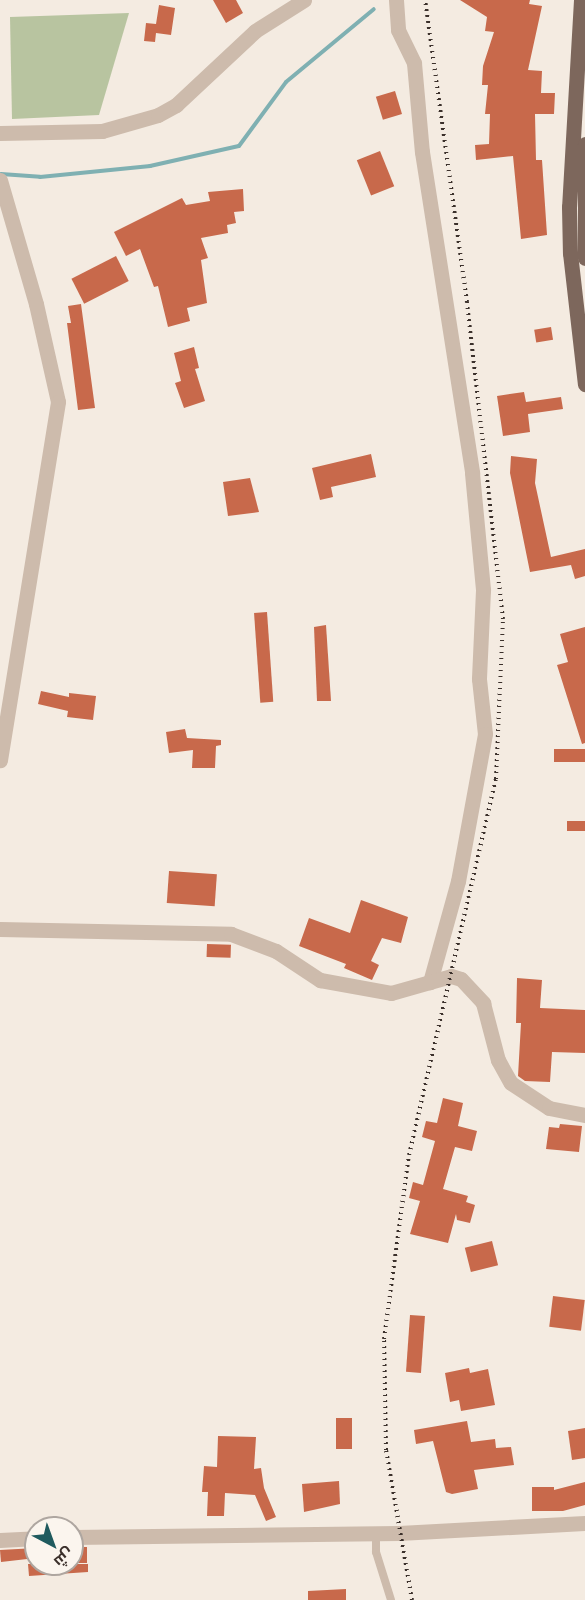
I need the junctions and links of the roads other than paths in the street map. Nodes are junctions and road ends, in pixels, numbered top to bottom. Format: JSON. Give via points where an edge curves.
{"nodes":[{"id":1,"x":304,"y":0,"type":"edge"},
{"id":2,"x":396,"y":0,"type":"edge"},
{"id":3,"x":581,"y":0,"type":"edge"},
{"id":4,"x":0,"y":133,"type":"edge"},
{"id":5,"x":585,"y":144,"type":"edge"},
{"id":6,"x":0,"y":180,"type":"edge"},
{"id":7,"x":585,"y":258,"type":"edge"},
{"id":8,"x":585,"y":384,"type":"edge"},
{"id":9,"x":0,"y":760,"type":"edge"},
{"id":10,"x":0,"y":929,"type":"edge"},
{"id":11,"x":430,"y":982,"type":"junction"},
{"id":12,"x":585,"y":1115,"type":"edge"},
{"id":13,"x":585,"y":1523,"type":"edge"},
{"id":14,"x":376,"y":1532,"type":"junction"},
{"id":15,"x":84,"y":1537,"type":"edge"},
{"id":16,"x":24,"y":1538,"type":"edge"},
{"id":17,"x":0,"y":1539,"type":"edge"},
{"id":18,"x":391,"y":1600,"type":"edge"}],
"edges":[{"from":1,"to":4,"type":"street","via":[[255,31],[176,105],[158,115],[102,131]]},
{"from":2,"to":11,"type":"street","via":[[398,30],[414,63],[422,152],[472,473],[483,590],[479,679],[485,734],[458,881]]},
{"from":3,"to":8,"type":"main road","via":[[569,207],[570,253]]},
{"from":5,"to":7,"type":"main road"},
{"from":6,"to":9,"type":"street","via":[[36,304],[58,402]]},
{"from":10,"to":11,"type":"street","via":[[231,934],[276,951],[320,980],[391,993]]},
{"from":11,"to":12,"type":"street","via":[[451,976],[471,986],[483,1003],[498,1060],[511,1083],[549,1107]]},
{"from":13,"to":14,"type":"street"},
{"from":14,"to":15,"type":"street"},
{"from":14,"to":18,"type":"lane","via":[[376,1552]]},
{"from":16,"to":17,"type":"street"}]}
